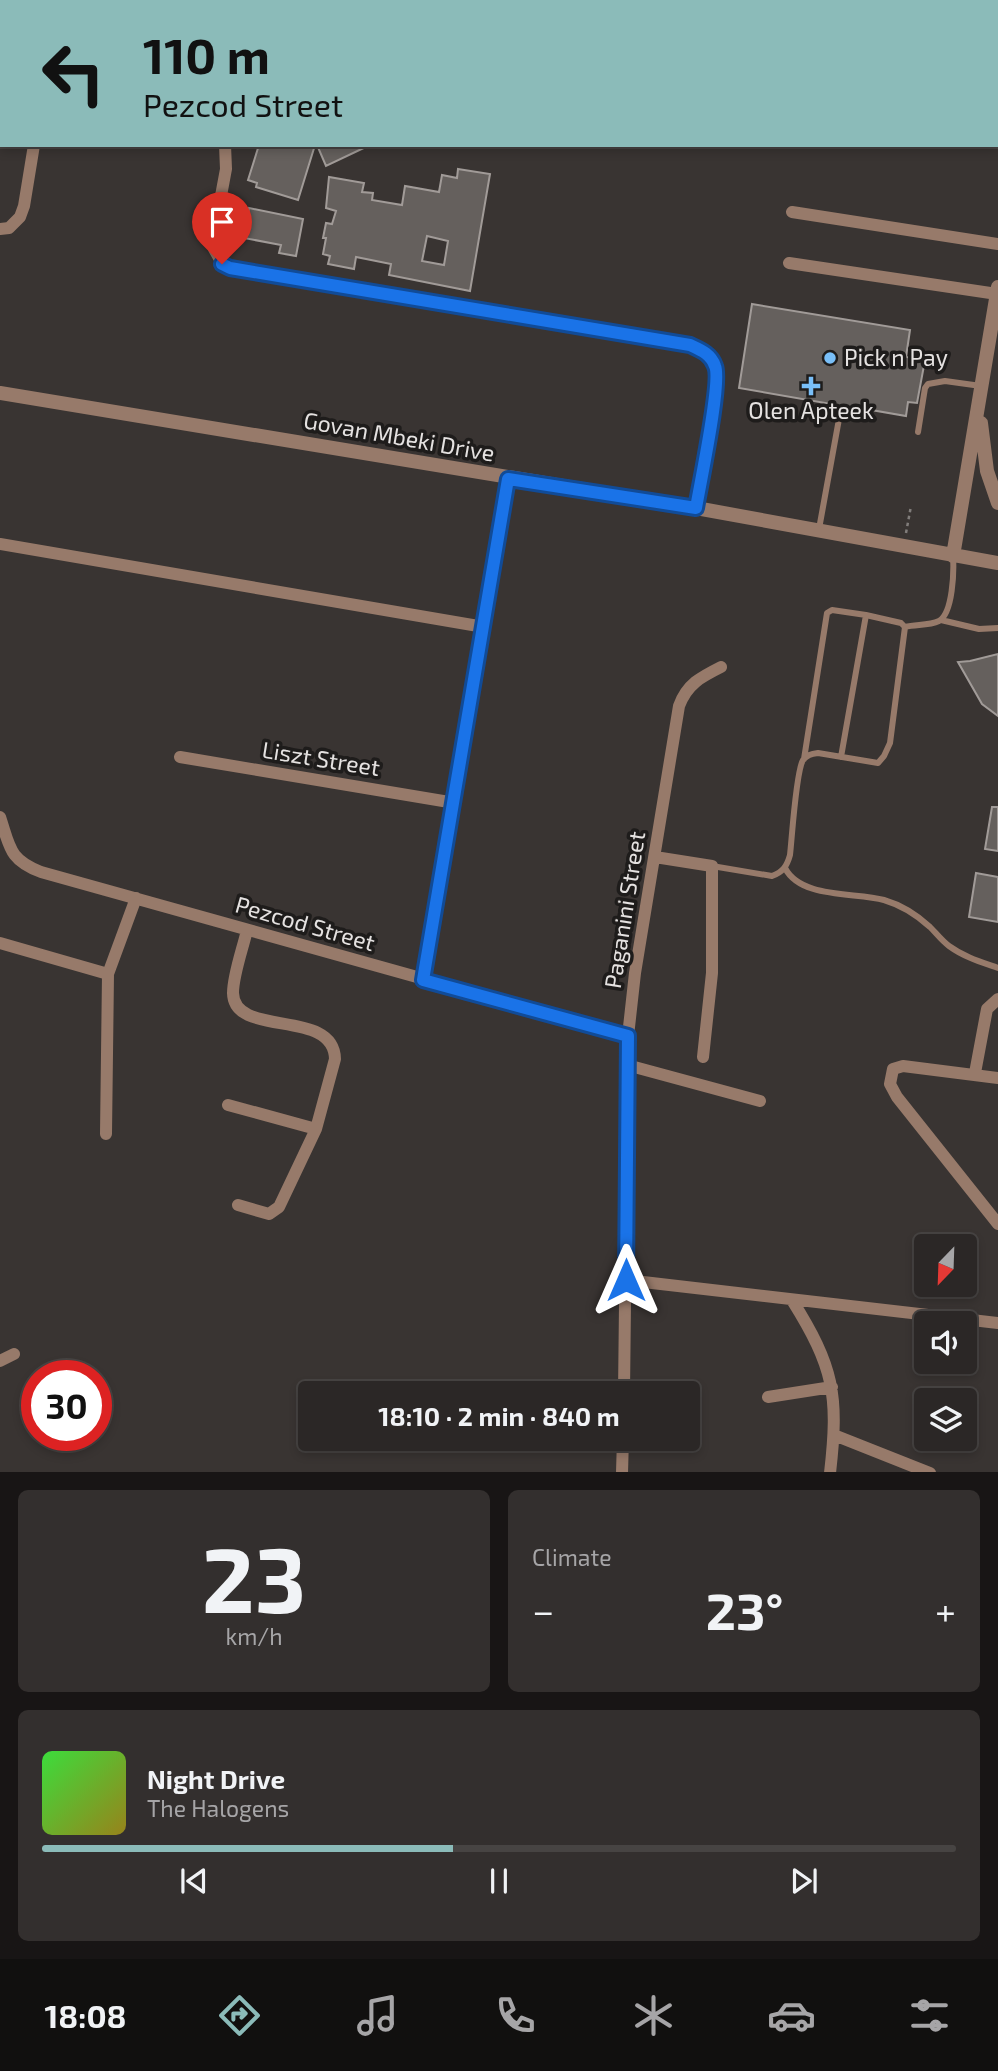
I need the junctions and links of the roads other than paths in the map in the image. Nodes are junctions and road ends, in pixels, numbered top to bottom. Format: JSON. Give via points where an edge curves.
{"nodes":[{"id":1,"x":34,"y":147,"type":"edge"},
{"id":2,"x":225,"y":147,"type":"edge"},
{"id":3,"x":792,"y":212,"type":"dead end"},
{"id":4,"x":0,"y":229,"type":"edge"},
{"id":5,"x":998,"y":244,"type":"edge"},
{"id":6,"x":789,"y":262,"type":"dead end"},
{"id":7,"x":997,"y":291,"type":"edge"},
{"id":8,"x":982,"y":386,"type":"junction"},
{"id":9,"x":0,"y":393,"type":"edge"},
{"id":10,"x":979,"y":404,"type":"junction"},
{"id":11,"x":839,"y":419,"type":"dead end"},
{"id":12,"x":918,"y":432,"type":"dead end"},
{"id":13,"x":508,"y":479,"type":"junction"},
{"id":14,"x":998,"y":503,"type":"edge"},
{"id":15,"x":696,"y":508,"type":"junction"},
{"id":16,"x":818,"y":531,"type":"junction"},
{"id":17,"x":0,"y":544,"type":"edge"},
{"id":18,"x":953,"y":556,"type":"junction"},
{"id":19,"x":998,"y":563,"type":"edge"},
{"id":20,"x":866,"y":615,"type":"junction"},
{"id":21,"x":942,"y":620,"type":"junction"},
{"id":22,"x":484,"y":627,"type":"junction"},
{"id":23,"x":905,"y":627,"type":"junction"},
{"id":24,"x":998,"y":628,"type":"edge"},
{"id":25,"x":721,"y":667,"type":"dead end"},
{"id":26,"x":180,"y":757,"type":"dead end"},
{"id":27,"x":841,"y":757,"type":"junction"},
{"id":28,"x":804,"y":759,"type":"junction"},
{"id":29,"x":455,"y":803,"type":"junction"},
{"id":30,"x":0,"y":817,"type":"edge"},
{"id":31,"x":655,"y":857,"type":"junction"},
{"id":32,"x":712,"y":866,"type":"junction"},
{"id":33,"x":785,"y":868,"type":"junction"},
{"id":34,"x":136,"y":898,"type":"junction"},
{"id":35,"x":247,"y":930,"type":"junction"},
{"id":36,"x":0,"y":943,"type":"edge"},
{"id":37,"x":998,"y":968,"type":"edge"},
{"id":38,"x":108,"y":974,"type":"junction"},
{"id":39,"x":423,"y":980,"type":"junction"},
{"id":40,"x":998,"y":999,"type":"edge"},
{"id":41,"x":628,"y":1036,"type":"junction"},
{"id":42,"x":703,"y":1057,"type":"dead end"},
{"id":43,"x":627,"y":1065,"type":"junction"},
{"id":44,"x":975,"y":1073,"type":"junction"},
{"id":45,"x":998,"y":1078,"type":"edge"},
{"id":46,"x":760,"y":1101,"type":"dead end"},
{"id":47,"x":228,"y":1105,"type":"dead end"},
{"id":48,"x":316,"y":1129,"type":"junction"},
{"id":49,"x":106,"y":1134,"type":"dead end"},
{"id":50,"x":238,"y":1205,"type":"dead end"},
{"id":51,"x":998,"y":1224,"type":"edge"},
{"id":52,"x":626,"y":1280,"type":"junction"},
{"id":53,"x":792,"y":1300,"type":"junction"},
{"id":54,"x":998,"y":1323,"type":"edge"},
{"id":55,"x":14,"y":1354,"type":"dead end"},
{"id":56,"x":0,"y":1361,"type":"edge"},
{"id":57,"x":624,"y":1381,"type":"edge"},
{"id":58,"x":832,"y":1387,"type":"junction"},
{"id":59,"x":768,"y":1397,"type":"dead end"},
{"id":60,"x":834,"y":1435,"type":"junction"},
{"id":61,"x":623,"y":1451,"type":"edge"},
{"id":62,"x":622,"y":1472,"type":"edge"},
{"id":63,"x":830,"y":1472,"type":"edge"},
{"id":64,"x":930,"y":1472,"type":"edge"}],
"edges":[{"from":1,"to":4,"type":"street","via":[[20,217],[9,228]]},
{"from":2,"to":15,"type":"street","via":[[214,249],[222,264],[230,268],[690,345],[705,352],[718,376]]},
{"from":3,"to":5,"type":"street"},
{"from":6,"to":7,"type":"street"},
{"from":7,"to":8,"type":"street"},
{"from":8,"to":10,"type":"street"},
{"from":8,"to":12,"type":"lane","via":[[928,384]]},
{"from":9,"to":13,"type":"street","name":"Govan Mbeki Drive"},
{"from":10,"to":14,"type":"street","via":[[987,471]]},
{"from":10,"to":18,"type":"street"},
{"from":11,"to":16,"type":"lane"},
{"from":13,"to":15,"type":"street","name":"Govan Mbeki Drive"},
{"from":13,"to":22,"type":"street"},
{"from":15,"to":16,"type":"street","name":"Govan Mbeki Drive"},
{"from":16,"to":18,"type":"street","name":"Govan Mbeki Drive"},
{"from":17,"to":22,"type":"street"},
{"from":18,"to":19,"type":"street","name":"Govan Mbeki Drive"},
{"from":18,"to":21,"type":"lane","via":[[954,581]]},
{"from":20,"to":23,"type":"lane"},
{"from":20,"to":27,"type":"lane"},
{"from":20,"to":28,"type":"lane","via":[[827,613]]},
{"from":21,"to":23,"type":"lane"},
{"from":21,"to":24,"type":"lane","via":[[979,629]]},
{"from":22,"to":29,"type":"street"},
{"from":23,"to":27,"type":"lane","via":[[890,743],[884,756],[877,763]]},
{"from":25,"to":31,"type":"street","name":"Paganini Street","via":[[695,680],[679,706]]},
{"from":26,"to":29,"type":"street","name":"Liszt Street"},
{"from":27,"to":28,"type":"lane","via":[[817,754]]},
{"from":28,"to":33,"type":"lane"},
{"from":29,"to":39,"type":"street"},
{"from":30,"to":34,"type":"street","name":"Pezcod Street","via":[[15,856],[27,866]]},
{"from":31,"to":32,"type":"street"},
{"from":31,"to":41,"type":"street","name":"Paganini Street"},
{"from":32,"to":33,"type":"lane","via":[[772,876]]},
{"from":32,"to":42,"type":"street","via":[[712,973]]},
{"from":33,"to":37,"type":"lane","via":[[804,885],[897,905],[961,954]]},
{"from":34,"to":35,"type":"street","name":"Pezcod Street"},
{"from":34,"to":38,"type":"street"},
{"from":35,"to":39,"type":"street","name":"Pezcod Street"},
{"from":35,"to":48,"type":"street","via":[[233,992],[235,1003],[248,1014],[325,1036],[335,1048]]},
{"from":36,"to":38,"type":"street"},
{"from":38,"to":49,"type":"street"},
{"from":39,"to":41,"type":"street","name":"Pezcod Street"},
{"from":40,"to":44,"type":"street","via":[[987,1009]]},
{"from":41,"to":43,"type":"street","name":"Paganini Street"},
{"from":43,"to":46,"type":"street"},
{"from":43,"to":52,"type":"street","name":"Paganini Street"},
{"from":44,"to":45,"type":"street"},
{"from":44,"to":51,"type":"street","via":[[903,1066],[893,1069],[890,1084]]},
{"from":47,"to":48,"type":"street"},
{"from":48,"to":50,"type":"street","via":[[279,1207],[264,1214]]},
{"from":52,"to":53,"type":"street"},
{"from":52,"to":57,"type":"street","name":"Paganini Street"},
{"from":53,"to":54,"type":"street"},
{"from":53,"to":58,"type":"street","via":[[811,1330]]},
{"from":55,"to":56,"type":"street"},
{"from":58,"to":59,"type":"street"},
{"from":58,"to":60,"type":"street"},
{"from":60,"to":63,"type":"street"},
{"from":60,"to":64,"type":"street"},
{"from":61,"to":62,"type":"street"}]}
